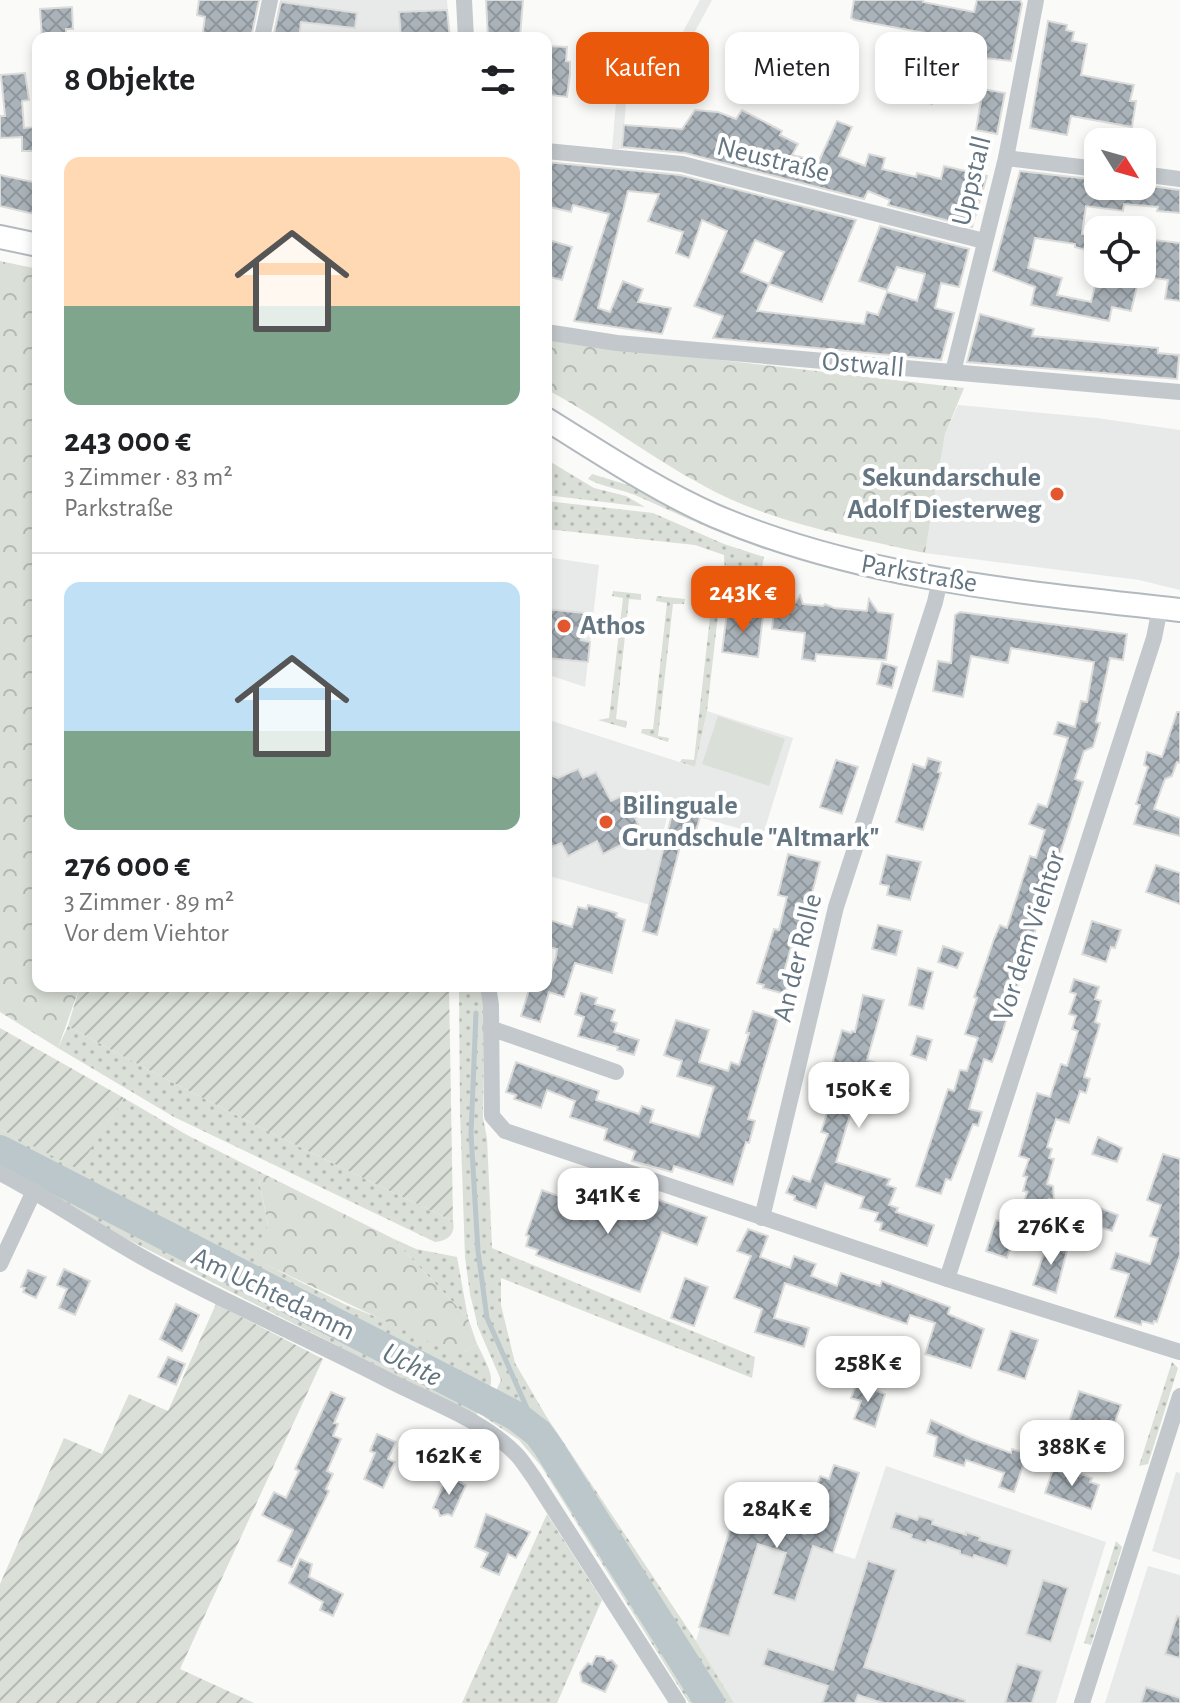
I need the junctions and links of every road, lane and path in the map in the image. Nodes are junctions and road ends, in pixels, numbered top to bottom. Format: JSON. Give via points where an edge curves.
{"nodes":[{"id":1,"x":270,"y":0,"type":"edge"},
{"id":2,"x":464,"y":0,"type":"edge"},
{"id":3,"x":1036,"y":0,"type":"edge"},
{"id":4,"x":263,"y":32,"type":"edge"},
{"id":5,"x":466,"y":32,"type":"edge"},
{"id":6,"x":552,"y":152,"type":"edge"},
{"id":7,"x":1006,"y":158,"type":"junction"},
{"id":8,"x":1084,"y":167,"type":"edge"},
{"id":9,"x":1156,"y":176,"type":"edge"},
{"id":10,"x":1180,"y":179,"type":"edge"},
{"id":11,"x":0,"y":237,"type":"edge"},
{"id":12,"x":984,"y":241,"type":"junction"},
{"id":13,"x":32,"y":244,"type":"edge"},
{"id":14,"x":552,"y":333,"type":"edge"},
{"id":15,"x":953,"y":372,"type":"junction"},
{"id":16,"x":1180,"y":392,"type":"edge"},
{"id":17,"x":552,"y":423,"type":"edge"},
{"id":18,"x":940,"y":580,"type":"junction"},
{"id":19,"x":1170,"y":609,"type":"edge"},
{"id":20,"x":488,"y":992,"type":"edge"},
{"id":21,"x":490,"y":1028,"type":"junction"},
{"id":22,"x":616,"y":1072,"type":"dead end"},
{"id":23,"x":0,"y":1173,"type":"edge"},
{"id":24,"x":34,"y":1191,"type":"junction"},
{"id":25,"x":762,"y":1218,"type":"junction"},
{"id":26,"x":0,"y":1264,"type":"edge"},
{"id":27,"x":947,"y":1279,"type":"junction"},
{"id":28,"x":1180,"y":1352,"type":"edge"},
{"id":29,"x":1180,"y":1396,"type":"edge"},
{"id":30,"x":678,"y":1703,"type":"edge"},
{"id":31,"x":1082,"y":1703,"type":"edge"}],
"edges":[{"from":1,"to":4,"type":"street"},
{"from":2,"to":5,"type":"street"},
{"from":3,"to":7,"type":"street","name":"Uppstall"},
{"from":6,"to":12,"type":"street","name":"Neustraße","via":[[682,164]]},
{"from":7,"to":8,"type":"street"},
{"from":7,"to":12,"type":"street","name":"Uppstall"},
{"from":9,"to":10,"type":"street"},
{"from":11,"to":13,"type":"main road"},
{"from":12,"to":15,"type":"street","name":"Uppstall"},
{"from":14,"to":15,"type":"street","name":"Ostwall"},
{"from":15,"to":16,"type":"street","name":"Ostwall"},
{"from":17,"to":18,"type":"main road","name":"Parkstraße","via":[[658,488],[727,520],[821,554]]},
{"from":18,"to":19,"type":"main road","name":"Parkstraße"},
{"from":18,"to":25,"type":"street","name":"An der Rolle","via":[[836,907]]},
{"from":19,"to":27,"type":"street","name":"Vor dem Viehtor","via":[[1154,638]]},
{"from":20,"to":21,"type":"street"},
{"from":21,"to":22,"type":"street"},
{"from":21,"to":25,"type":"street","via":[[492,1116],[505,1131]]},
{"from":23,"to":24,"type":"street","name":"Am Uchtedamm"},
{"from":24,"to":26,"type":"street"},
{"from":24,"to":30,"type":"street","name":"Am Uchtedamm","via":[[162,1268],[501,1441],[534,1478]]},
{"from":25,"to":27,"type":"street"},
{"from":27,"to":28,"type":"street"},
{"from":29,"to":31,"type":"street"}]}
